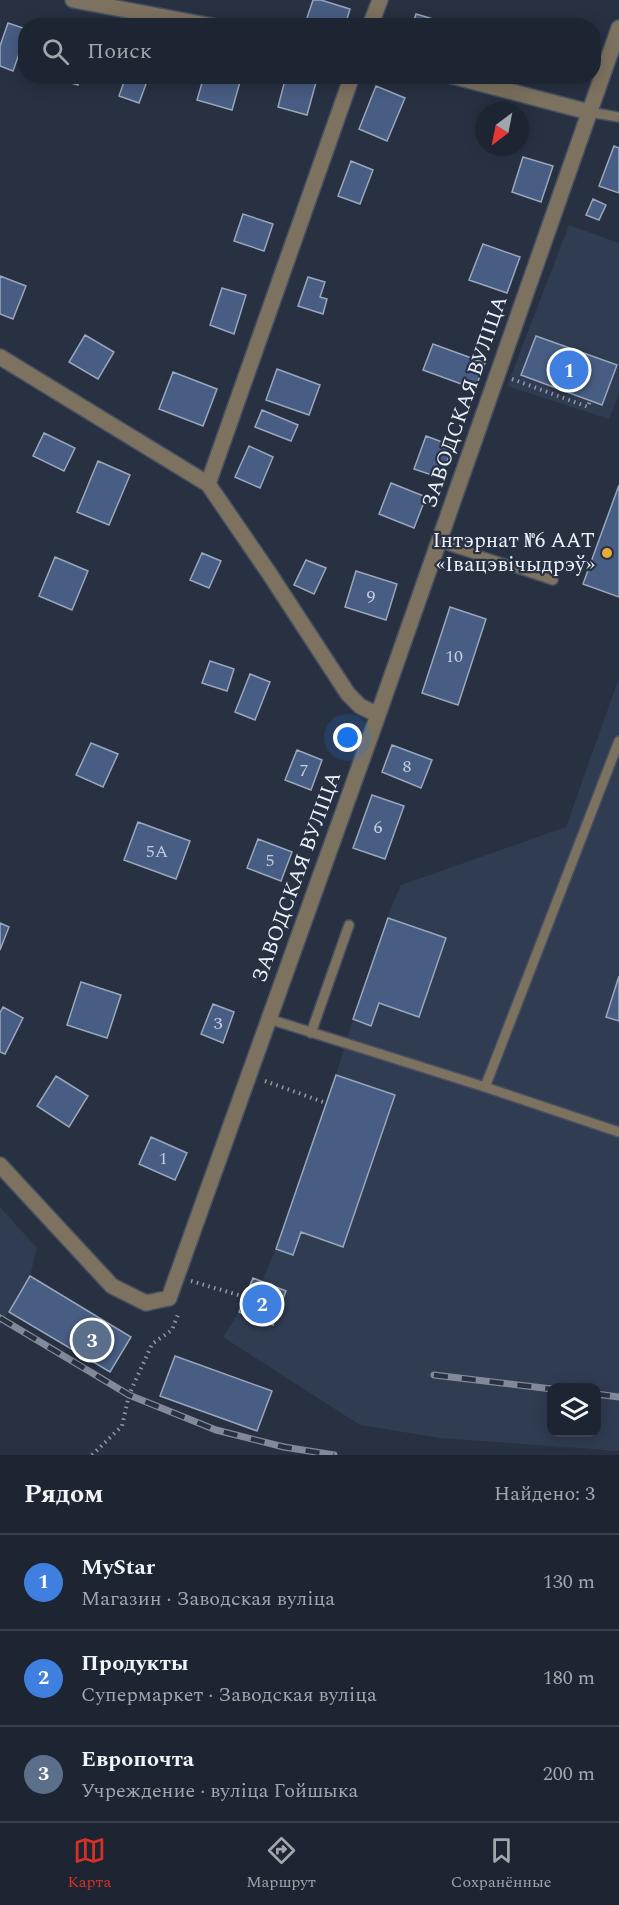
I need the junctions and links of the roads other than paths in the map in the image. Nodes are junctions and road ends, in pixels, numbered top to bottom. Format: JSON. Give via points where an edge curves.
{"nodes":[{"id":1,"x":73,"y":0,"type":"edge"},
{"id":2,"x":380,"y":0,"type":"edge"},
{"id":3,"x":169,"y":18,"type":"edge"},
{"id":4,"x":373,"y":18,"type":"edge"},
{"id":5,"x":619,"y":28,"type":"edge"},
{"id":6,"x":601,"y":78,"type":"edge"},
{"id":7,"x":349,"y":84,"type":"edge"},
{"id":8,"x":482,"y":84,"type":"edge"},
{"id":9,"x":599,"y":84,"type":"edge"},
{"id":10,"x":589,"y":112,"type":"junction"},
{"id":11,"x":619,"y":117,"type":"edge"},
{"id":12,"x":0,"y":357,"type":"edge"},
{"id":13,"x":208,"y":484,"type":"junction"},
{"id":14,"x":438,"y":542,"type":"junction"},
{"id":15,"x":553,"y":580,"type":"dead end"},
{"id":16,"x":378,"y":715,"type":"junction"},
{"id":17,"x":619,"y":741,"type":"edge"},
{"id":18,"x":349,"y":925,"type":"dead end"},
{"id":19,"x":269,"y":1018,"type":"junction"},
{"id":20,"x":311,"y":1033,"type":"junction"},
{"id":21,"x":485,"y":1087,"type":"junction"},
{"id":22,"x":619,"y":1132,"type":"edge"},
{"id":23,"x":0,"y":1165,"type":"edge"}],
"edges":[{"from":1,"to":3,"type":"street"},
{"from":2,"to":4,"type":"street"},
{"from":5,"to":6,"type":"street","name":"ЗАВОДСКАЯ ВУЛІЦА"},
{"from":7,"to":13,"type":"street"},
{"from":8,"to":10,"type":"street"},
{"from":9,"to":10,"type":"street","name":"ЗАВОДСКАЯ ВУЛІЦА"},
{"from":10,"to":11,"type":"lane"},
{"from":10,"to":14,"type":"street","name":"ЗАВОДСКАЯ ВУЛІЦА"},
{"from":12,"to":13,"type":"street"},
{"from":13,"to":16,"type":"street","via":[[348,694]]},
{"from":14,"to":15,"type":"lane"},
{"from":14,"to":16,"type":"street","name":"ЗАВОДСКАЯ ВУЛІЦА"},
{"from":16,"to":19,"type":"street","name":"ЗАВОДСКАЯ ВУЛІЦА"},
{"from":17,"to":21,"type":"lane"},
{"from":18,"to":20,"type":"lane"},
{"from":19,"to":20,"type":"lane"},
{"from":19,"to":23,"type":"street","name":"ЗАВОДСКАЯ ВУЛІЦА","via":[[169,1298],[146,1303],[112,1286]]},
{"from":20,"to":21,"type":"lane"},
{"from":21,"to":22,"type":"lane"}]}
